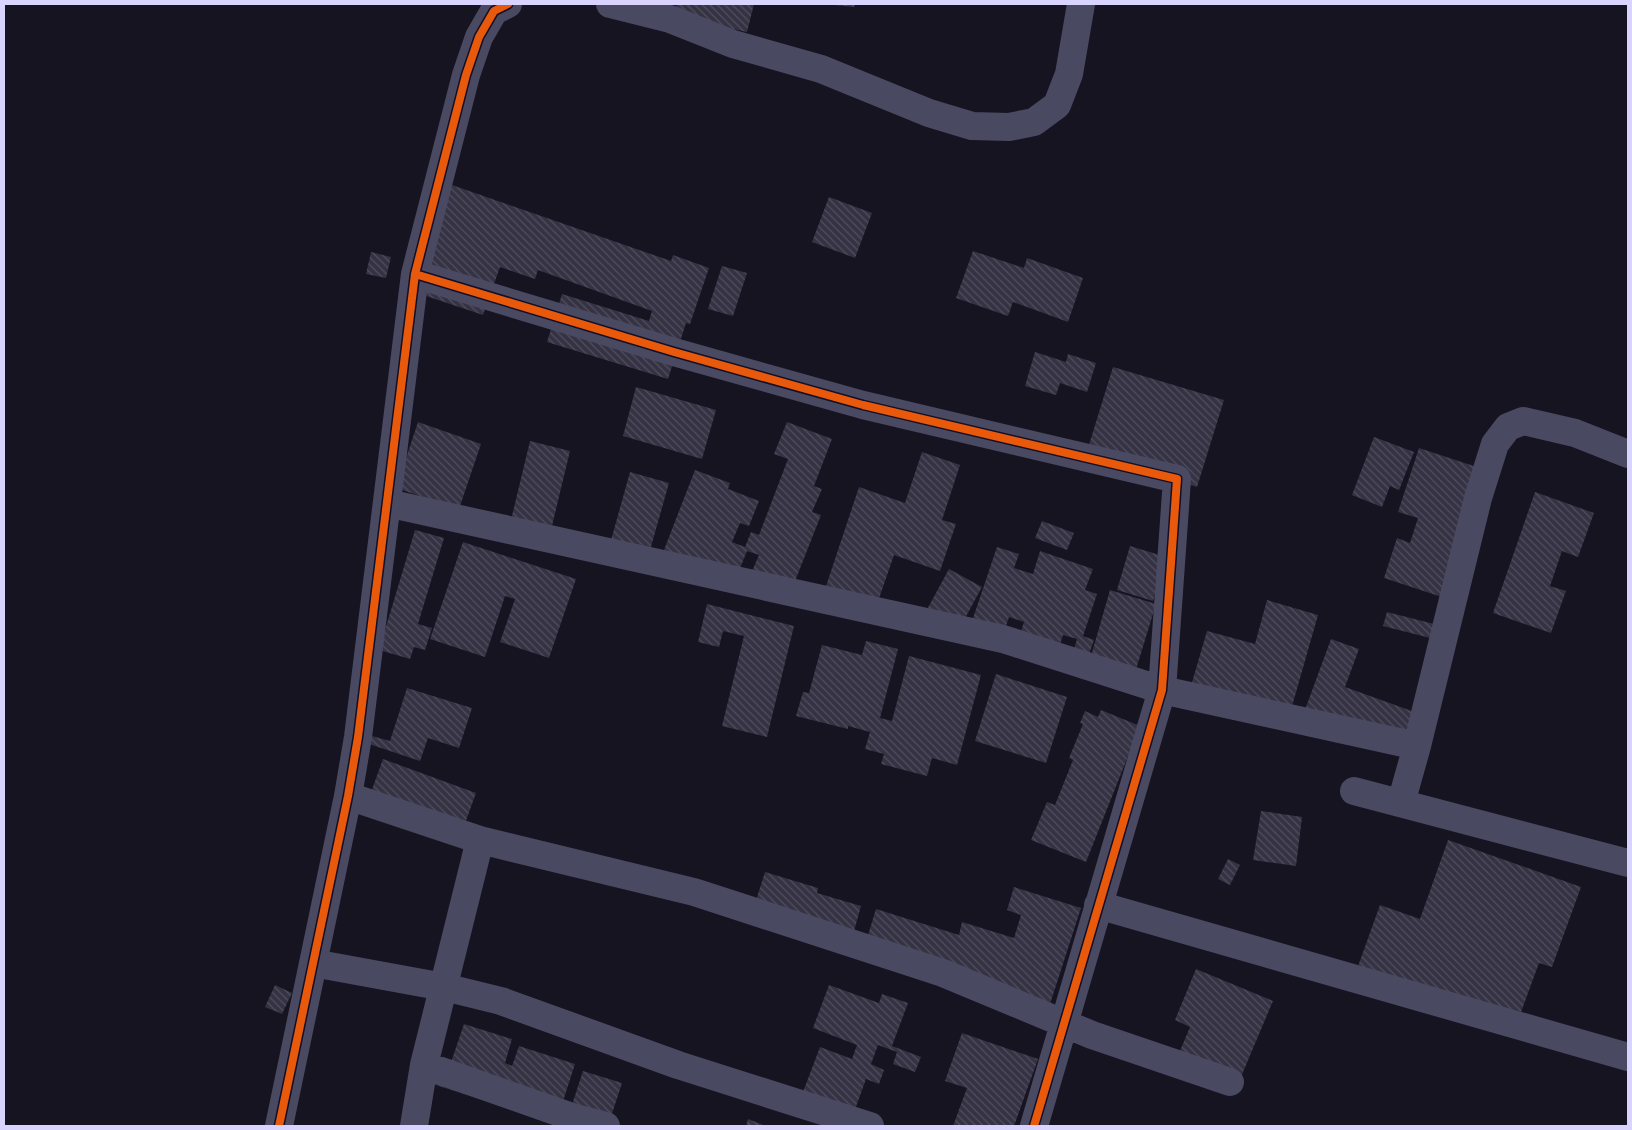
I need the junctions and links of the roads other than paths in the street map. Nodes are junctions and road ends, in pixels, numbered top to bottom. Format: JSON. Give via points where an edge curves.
{"nodes":[{"id":1,"x":508,"y":4,"type":"edge"},
{"id":2,"x":610,"y":4,"type":"edge"},
{"id":3,"x":1081,"y":4,"type":"edge"},
{"id":4,"x":415,"y":274,"type":"junction"},
{"id":5,"x":1628,"y":454,"type":"edge"},
{"id":6,"x":387,"y":503,"type":"junction"},
{"id":7,"x":1162,"y":690,"type":"junction"},
{"id":8,"x":1417,"y":746,"type":"junction"},
{"id":9,"x":1354,"y":791,"type":"dead end"},
{"id":10,"x":348,"y":796,"type":"junction"},
{"id":11,"x":1401,"y":804,"type":"junction"},
{"id":12,"x":480,"y":840,"type":"junction"},
{"id":13,"x":1628,"y":863,"type":"edge"},
{"id":14,"x":1098,"y":906,"type":"junction"},
{"id":15,"x":313,"y":963,"type":"junction"},
{"id":16,"x":444,"y":987,"type":"junction"},
{"id":17,"x":1063,"y":1023,"type":"junction"},
{"id":18,"x":1628,"y":1057,"type":"edge"},
{"id":19,"x":424,"y":1066,"type":"junction"},
{"id":20,"x":1230,"y":1082,"type":"dead end"},
{"id":21,"x":279,"y":1126,"type":"edge"},
{"id":22,"x":414,"y":1126,"type":"edge"},
{"id":23,"x":606,"y":1126,"type":"edge"},
{"id":24,"x":870,"y":1126,"type":"edge"},
{"id":25,"x":1034,"y":1126,"type":"edge"}],
"edges":[{"from":1,"to":4,"type":"street","via":[[494,11],[468,67]]},
{"from":2,"to":3,"type":"street","via":[[670,19],[733,44],[821,69],[929,113],[972,126],[1009,127],[1034,122],[1057,105],[1068,74]]},
{"from":4,"to":6,"type":"street"},
{"from":4,"to":7,"type":"street","via":[[863,405],[1177,479]]},
{"from":5,"to":8,"type":"street","via":[[1575,433],[1523,421],[1508,427],[1495,444],[1478,498]]},
{"from":6,"to":7,"type":"street","via":[[1003,638]]},
{"from":6,"to":10,"type":"street"},
{"from":7,"to":8,"type":"street"},
{"from":7,"to":14,"type":"street"},
{"from":8,"to":11,"type":"street"},
{"from":9,"to":11,"type":"street"},
{"from":10,"to":12,"type":"street"},
{"from":10,"to":15,"type":"street"},
{"from":11,"to":13,"type":"street"},
{"from":12,"to":16,"type":"street"},
{"from":12,"to":17,"type":"street","via":[[694,892],[943,972]]},
{"from":14,"to":17,"type":"street"},
{"from":14,"to":18,"type":"street"},
{"from":15,"to":16,"type":"street"},
{"from":15,"to":21,"type":"street"},
{"from":16,"to":19,"type":"street"},
{"from":16,"to":24,"type":"street","via":[[501,1001],[678,1065]]},
{"from":17,"to":20,"type":"street"},
{"from":17,"to":25,"type":"street"},
{"from":19,"to":22,"type":"street"},
{"from":19,"to":23,"type":"street"}]}
